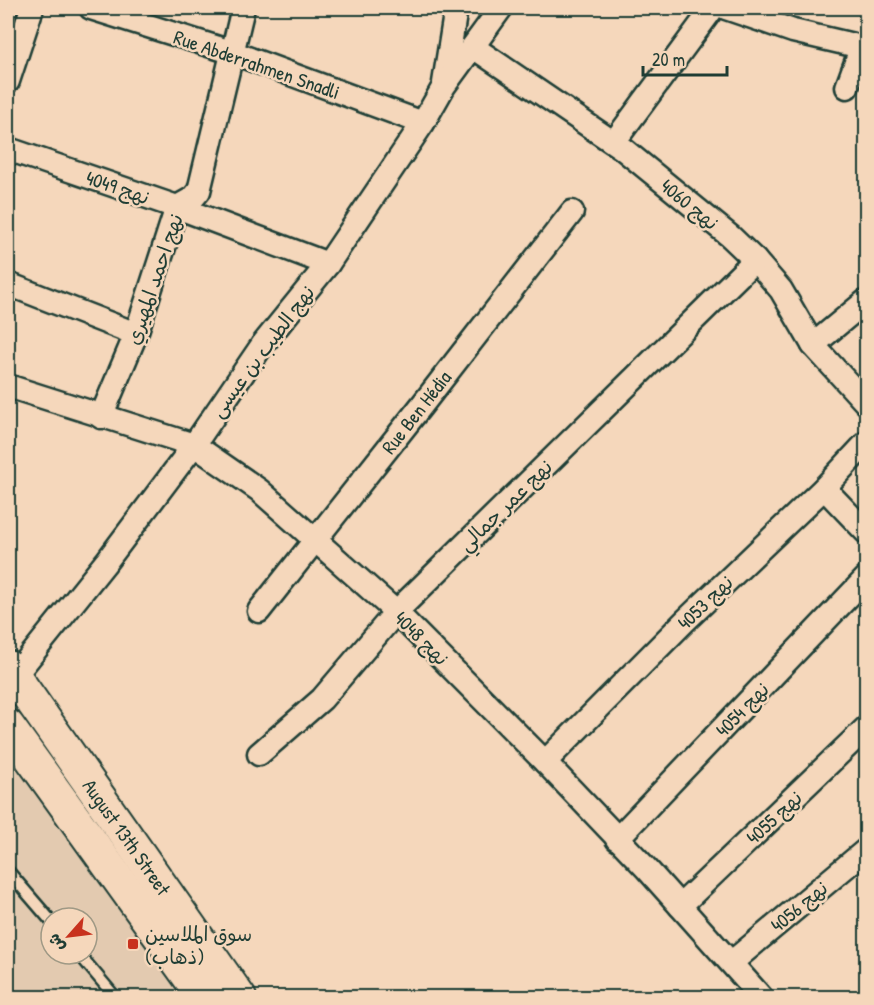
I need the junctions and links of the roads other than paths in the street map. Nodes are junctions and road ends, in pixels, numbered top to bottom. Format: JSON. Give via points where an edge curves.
{"nodes":[{"id":1,"x":32,"y":8,"type":"edge"},
{"id":2,"x":91,"y":8,"type":"edge"},
{"id":3,"x":243,"y":8,"type":"edge"},
{"id":4,"x":456,"y":8,"type":"edge"},
{"id":5,"x":501,"y":8,"type":"edge"},
{"id":6,"x":713,"y":8,"type":"edge"},
{"id":7,"x":726,"y":8,"type":"edge"},
{"id":8,"x":473,"y":47,"type":"junction"},
{"id":9,"x":864,"y":47,"type":"edge"},
{"id":10,"x":231,"y":52,"type":"junction"},
{"id":11,"x":8,"y":76,"type":"edge"},
{"id":12,"x":444,"y":86,"type":"junction"},
{"id":13,"x":847,"y":87,"type":"dead end"},
{"id":14,"x":423,"y":123,"type":"junction"},
{"id":15,"x":614,"y":142,"type":"junction"},
{"id":16,"x":8,"y":149,"type":"edge"},
{"id":17,"x":177,"y":207,"type":"junction"},
{"id":18,"x":572,"y":212,"type":"dead end"},
{"id":19,"x":755,"y":260,"type":"junction"},
{"id":20,"x":328,"y":264,"type":"junction"},
{"id":21,"x":8,"y":284,"type":"edge"},
{"id":22,"x":867,"y":301,"type":"edge"},
{"id":23,"x":136,"y":334,"type":"junction"},
{"id":24,"x":813,"y":345,"type":"junction"},
{"id":25,"x":8,"y":386,"type":"edge"},
{"id":26,"x":867,"y":403,"type":"edge"},
{"id":27,"x":101,"y":417,"type":"junction"},
{"id":28,"x":867,"y":443,"type":"edge"},
{"id":29,"x":194,"y":445,"type":"junction"},
{"id":30,"x":824,"y":488,"type":"junction"},
{"id":31,"x":867,"y":532,"type":"edge"},
{"id":32,"x":316,"y":541,"type":"junction"},
{"id":33,"x":867,"y":578,"type":"edge"},
{"id":34,"x":259,"y":611,"type":"dead end"},
{"id":35,"x":396,"y":612,"type":"junction"},
{"id":36,"x":10,"y":676,"type":"edge"},
{"id":37,"x":8,"y":726,"type":"edge"},
{"id":38,"x":867,"y":728,"type":"edge"},
{"id":39,"x":259,"y":754,"type":"dead end"},
{"id":40,"x":545,"y":762,"type":"junction"},
{"id":41,"x":617,"y":839,"type":"junction"},
{"id":42,"x":867,"y":850,"type":"edge"},
{"id":43,"x":8,"y":871,"type":"edge"},
{"id":44,"x":680,"y":906,"type":"junction"},
{"id":45,"x":39,"y":907,"type":"edge"},
{"id":46,"x":732,"y":962,"type":"junction"},
{"id":47,"x":89,"y":966,"type":"edge"},
{"id":48,"x":116,"y":998,"type":"edge"},
{"id":49,"x":204,"y":998,"type":"edge"},
{"id":50,"x":240,"y":998,"type":"edge"},
{"id":51,"x":762,"y":998,"type":"edge"}],
"edges":[{"from":1,"to":11,"type":"street"},
{"from":2,"to":10,"type":"street","name":"Rue Abderrahmen Snadli"},
{"from":3,"to":10,"type":"street","name":"نهج احمد المهيري"},
{"from":4,"to":12,"type":"street"},
{"from":5,"to":8,"type":"street","name":"نهج الطيب بن عيسى"},
{"from":6,"to":15,"type":"street"},
{"from":7,"to":9,"type":"street","via":[[793,31]]},
{"from":8,"to":12,"type":"street","name":"نهج الطيب بن عيسى"},
{"from":8,"to":15,"type":"street","name":"نهج 4060"},
{"from":9,"to":13,"type":"street"},
{"from":10,"to":14,"type":"street","name":"Rue Abderrahmen Snadli"},
{"from":10,"to":17,"type":"street","name":"نهج احمد المهيري","via":[[199,191]]},
{"from":12,"to":14,"type":"street","name":"نهج الطيب بن عيسى"},
{"from":14,"to":20,"type":"street","name":"نهج الطيب بن عيسى"},
{"from":15,"to":19,"type":"street","name":"نهج 4060"},
{"from":16,"to":17,"type":"street","name":"نهج 4049"},
{"from":17,"to":20,"type":"street","name":"نهج 4049"},
{"from":17,"to":23,"type":"street","name":"نهج احمد المهيري"},
{"from":18,"to":32,"type":"street","name":"Rue Ben Hédia"},
{"from":19,"to":24,"type":"street","name":"نهج 4060","via":[[781,290]]},
{"from":19,"to":35,"type":"street","name":"نهج عمر جمالي"},
{"from":20,"to":29,"type":"street","name":"نهج الطيب بن عيسى","via":[[263,344]]},
{"from":21,"to":23,"type":"street"},
{"from":22,"to":24,"type":"street"},
{"from":23,"to":27,"type":"street","name":"نهج احمد المهيري"},
{"from":24,"to":26,"type":"street","name":"نهج 4060"},
{"from":25,"to":27,"type":"street","name":"نهج 4048"},
{"from":27,"to":29,"type":"street","name":"نهج 4048"},
{"from":28,"to":30,"type":"street","name":"نهج 4053"},
{"from":29,"to":32,"type":"street","name":"نهج 4048","via":[[259,490]]},
{"from":29,"to":36,"type":"street","name":"نهج الطيب بن عيسى","via":[[106,562]]},
{"from":30,"to":31,"type":"street"},
{"from":30,"to":40,"type":"street","name":"نهج 4053"},
{"from":32,"to":34,"type":"street","name":"Rue Ben Hédia"},
{"from":32,"to":35,"type":"street","name":"نهج 4048"},
{"from":33,"to":41,"type":"street","name":"نهج 4054"},
{"from":35,"to":39,"type":"street","name":"نهج عمر جمالي","via":[[322,699]]},
{"from":35,"to":40,"type":"street","name":"نهج 4048"},
{"from":36,"to":50,"type":"main road","name":"August 13th Street"},
{"from":37,"to":49,"type":"main road","name":"August 13th Street"},
{"from":38,"to":44,"type":"street","name":"نهج 4055"},
{"from":40,"to":41,"type":"street","name":"نهج 4048"},
{"from":41,"to":44,"type":"street","name":"نهج 4048"},
{"from":42,"to":46,"type":"street","name":"نهج 4056"},
{"from":43,"to":45,"type":"lane"},
{"from":44,"to":46,"type":"street","name":"نهج 4048"},
{"from":46,"to":51,"type":"street","name":"نهج 4048"},
{"from":47,"to":48,"type":"lane"}]}
